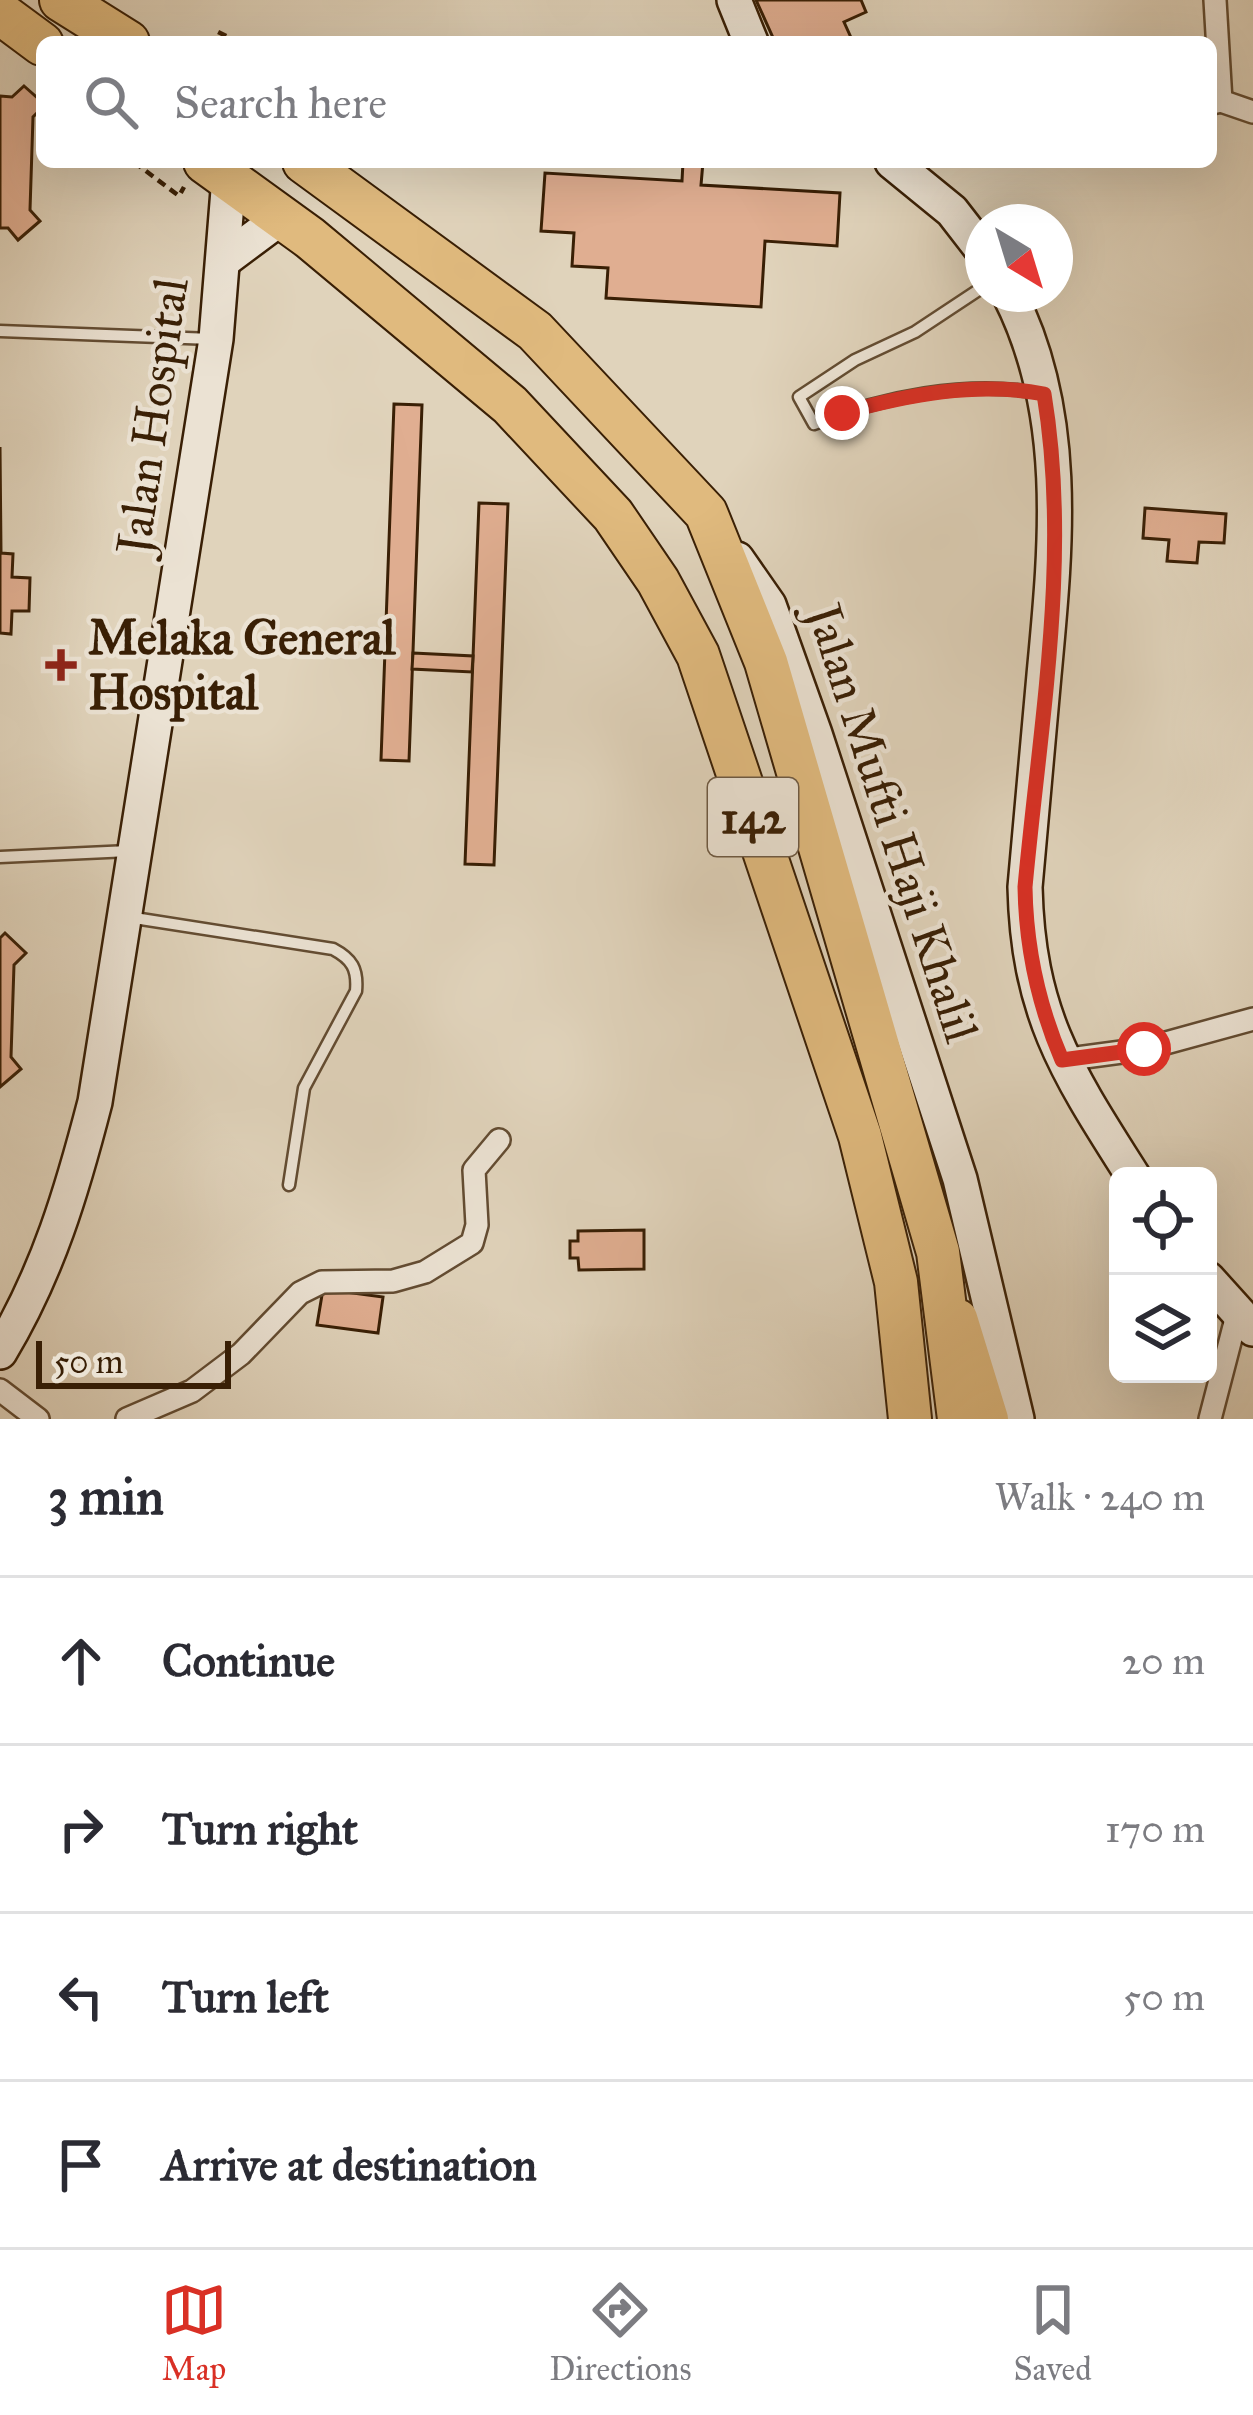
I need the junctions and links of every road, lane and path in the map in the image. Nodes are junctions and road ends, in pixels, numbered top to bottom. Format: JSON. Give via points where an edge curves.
{"nodes":[{"id":1,"x":62,"y":0,"type":"edge"},
{"id":2,"x":734,"y":0,"type":"edge"},
{"id":3,"x":1215,"y":0,"type":"edge"},
{"id":4,"x":0,"y":13,"type":"edge"},
{"id":5,"x":119,"y":36,"type":"edge"},
{"id":6,"x":749,"y":36,"type":"edge"},
{"id":7,"x":1215,"y":36,"type":"edge"},
{"id":8,"x":36,"y":40,"type":"edge"},
{"id":9,"x":1217,"y":102,"type":"edge"},
{"id":10,"x":1253,"y":112,"type":"edge"},
{"id":11,"x":142,"y":168,"type":"edge"},
{"id":12,"x":312,"y":168,"type":"edge"},
{"id":13,"x":903,"y":168,"type":"edge"},
{"id":14,"x":217,"y":170,"type":"edge"},
{"id":15,"x":179,"y":196,"type":"dead end"},
{"id":16,"x":282,"y":217,"type":"junction"},
{"id":17,"x":965,"y":227,"type":"edge"},
{"id":18,"x":223,"y":261,"type":"junction"},
{"id":19,"x":965,"y":298,"type":"edge"},
{"id":20,"x":1016,"y":312,"type":"edge"},
{"id":21,"x":0,"y":331,"type":"edge"},
{"id":22,"x":216,"y":339,"type":"junction"},
{"id":23,"x":1044,"y":394,"type":"junction"},
{"id":24,"x":706,"y":513,"type":"junction"},
{"id":25,"x":132,"y":851,"type":"junction"},
{"id":26,"x":0,"y":857,"type":"edge"},
{"id":27,"x":124,"y":916,"type":"junction"},
{"id":28,"x":1253,"y":1019,"type":"edge"},
{"id":29,"x":1062,"y":1060,"type":"junction"},
{"id":30,"x":499,"y":1140,"type":"dead end"},
{"id":31,"x":1127,"y":1167,"type":"edge"},
{"id":32,"x":289,"y":1185,"type":"dead end"},
{"id":33,"x":938,"y":1252,"type":"junction"},
{"id":34,"x":1217,"y":1290,"type":"edge"},
{"id":35,"x":1245,"y":1322,"type":"edge"},
{"id":36,"x":0,"y":1352,"type":"edge"},
{"id":37,"x":0,"y":1390,"type":"edge"},
{"id":38,"x":38,"y":1419,"type":"edge"},
{"id":39,"x":128,"y":1419,"type":"edge"},
{"id":40,"x":910,"y":1419,"type":"edge"},
{"id":41,"x":959,"y":1419,"type":"edge"},
{"id":42,"x":990,"y":1419,"type":"edge"},
{"id":43,"x":1017,"y":1419,"type":"edge"},
{"id":44,"x":1210,"y":1419,"type":"edge"}],
"edges":[{"from":1,"to":5,"type":"highway"},
{"from":2,"to":6,"type":"street"},
{"from":3,"to":7,"type":"street"},
{"from":4,"to":8,"type":"highway"},
{"from":9,"to":10,"type":"street"},
{"from":11,"to":15,"type":"path"},
{"from":12,"to":24,"type":"highway","name":"Jalan Mufti Haji Khalil","number":"142","via":[[535,331]]},
{"from":13,"to":17,"type":"street"},
{"from":14,"to":16,"type":"highway","number":"142"},
{"from":14,"to":18,"type":"street","name":"Jalan Hospital"},
{"from":16,"to":18,"type":"street","name":"Jalan Hospital"},
{"from":16,"to":40,"type":"highway","number":"142","via":[[509,405],[613,515],[698,655],[860,1136],[896,1282]]},
{"from":18,"to":22,"type":"street","name":"Jalan Hospital"},
{"from":19,"to":23,"type":"lane","via":[[799,397],[814,424],[944,393],[1003,386]]},
{"from":20,"to":23,"type":"street"},
{"from":21,"to":22,"type":"lane"},
{"from":22,"to":25,"type":"street","name":"Jalan Hospital"},
{"from":23,"to":29,"type":"street","via":[[1056,500],[1054,573],[1026,931],[1044,1018]]},
{"from":24,"to":33,"type":"highway","number":"142","via":[[766,662]]},
{"from":24,"to":43,"type":"street","name":"Jalan Mufti Haji Khalil","number":"142","via":[[769,605],[815,734],[960,1179]]},
{"from":25,"to":26,"type":"lane"},
{"from":25,"to":27,"type":"street","name":"Jalan Hospital"},
{"from":27,"to":32,"type":"lane","via":[[348,957],[356,991],[304,1088]]},
{"from":27,"to":36,"type":"street","name":"Jalan Hospital","via":[[95,1102],[65,1214]]},
{"from":28,"to":29,"type":"street","via":[[1144,1049]]},
{"from":29,"to":31,"type":"street"},
{"from":30,"to":39,"type":"street","via":[[474,1170],[472,1243],[393,1281],[322,1282],[193,1391]]},
{"from":33,"to":41,"type":"highway"},
{"from":33,"to":42,"type":"main road","number":"142"},
{"from":34,"to":35,"type":"street"},
{"from":35,"to":44,"type":"street"},
{"from":37,"to":38,"type":"street"}]}
